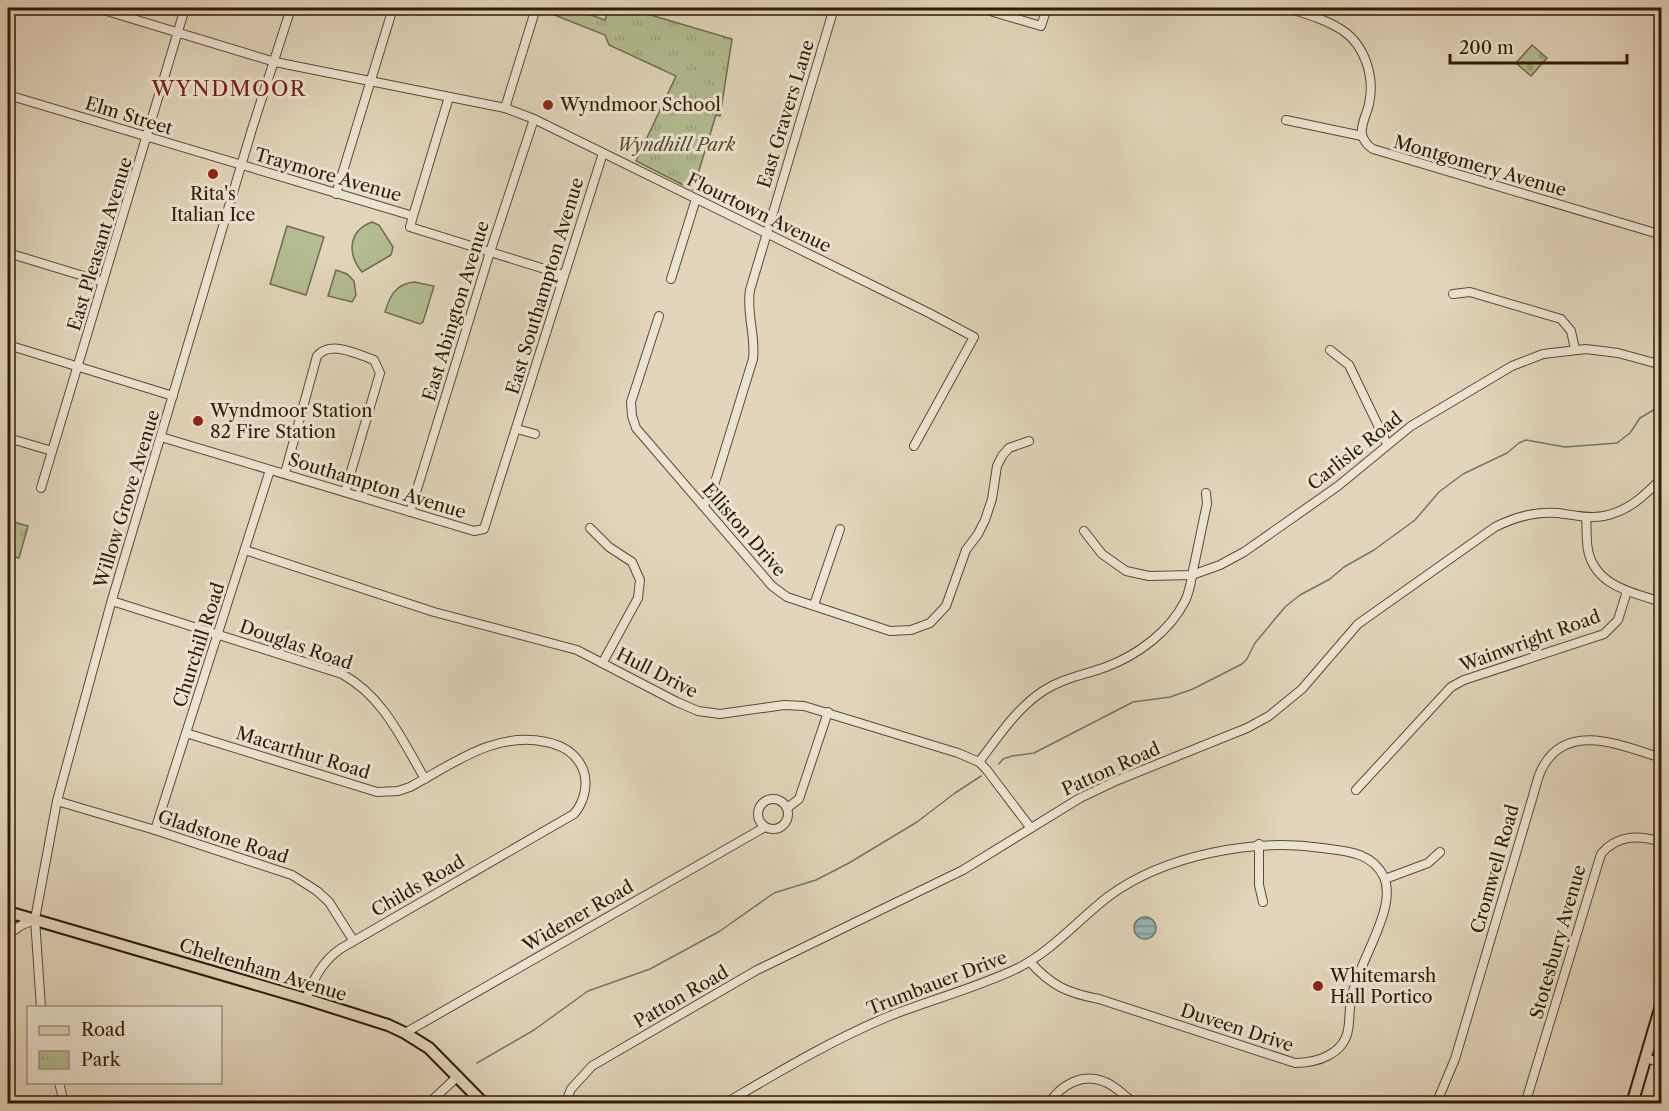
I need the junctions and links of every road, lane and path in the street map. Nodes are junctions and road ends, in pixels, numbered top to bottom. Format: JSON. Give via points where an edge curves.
{"nodes":[{"id":1,"x":97,"y":8,"type":"edge"},
{"id":2,"x":185,"y":8,"type":"edge"},
{"id":3,"x":291,"y":8,"type":"edge"},
{"id":4,"x":393,"y":8,"type":"edge"},
{"id":5,"x":536,"y":8,"type":"edge"},
{"id":6,"x":834,"y":8,"type":"edge"},
{"id":7,"x":980,"y":8,"type":"edge"},
{"id":8,"x":1047,"y":8,"type":"edge"},
{"id":9,"x":1287,"y":8,"type":"edge"},
{"id":10,"x":1324,"y":8,"type":"edge"},
{"id":11,"x":1322,"y":19,"type":"junction"},
{"id":12,"x":177,"y":33,"type":"junction"},
{"id":13,"x":275,"y":62,"type":"junction"},
{"id":14,"x":370,"y":80,"type":"junction"},
{"id":15,"x":8,"y":95,"type":"edge"},
{"id":16,"x":449,"y":97,"type":"junction"},
{"id":17,"x":505,"y":108,"type":"junction"},
{"id":18,"x":534,"y":119,"type":"junction"},
{"id":19,"x":1286,"y":120,"type":"dead end"},
{"id":20,"x":1362,"y":136,"type":"junction"},
{"id":21,"x":147,"y":138,"type":"junction"},
{"id":22,"x":603,"y":153,"type":"junction"},
{"id":23,"x":242,"y":166,"type":"junction"},
{"id":24,"x":336,"y":194,"type":"junction"},
{"id":25,"x":696,"y":199,"type":"junction"},
{"id":26,"x":414,"y":216,"type":"junction"},
{"id":27,"x":766,"y":234,"type":"junction"},
{"id":28,"x":1662,"y":235,"type":"edge"},
{"id":29,"x":490,"y":252,"type":"junction"},
{"id":30,"x":8,"y":253,"type":"edge"},
{"id":31,"x":564,"y":275,"type":"junction"},
{"id":32,"x":671,"y":279,"type":"dead end"},
{"id":33,"x":103,"y":282,"type":"junction"},
{"id":34,"x":1453,"y":294,"type":"dead end"},
{"id":35,"x":659,"y":316,"type":"dead end"},
{"id":36,"x":8,"y":345,"type":"edge"},
{"id":37,"x":1575,"y":349,"type":"junction"},
{"id":38,"x":1330,"y":350,"type":"dead end"},
{"id":39,"x":1662,"y":365,"type":"edge"},
{"id":40,"x":79,"y":366,"type":"junction"},
{"id":41,"x":173,"y":396,"type":"junction"},
{"id":42,"x":517,"y":429,"type":"junction"},
{"id":43,"x":535,"y":434,"type":"dead end"},
{"id":44,"x":161,"y":437,"type":"junction"},
{"id":45,"x":8,"y":438,"type":"edge"},
{"id":46,"x":1029,"y":441,"type":"dead end"},
{"id":47,"x":1388,"y":444,"type":"junction"},
{"id":48,"x":914,"y":446,"type":"dead end"},
{"id":49,"x":52,"y":451,"type":"junction"},
{"id":50,"x":270,"y":470,"type":"junction"},
{"id":51,"x":285,"y":473,"type":"junction"},
{"id":52,"x":1662,"y":478,"type":"edge"},
{"id":53,"x":41,"y":488,"type":"dead end"},
{"id":54,"x":345,"y":492,"type":"junction"},
{"id":55,"x":1206,"y":493,"type":"dead end"},
{"id":56,"x":703,"y":506,"type":"junction"},
{"id":57,"x":410,"y":512,"type":"junction"},
{"id":58,"x":1586,"y":517,"type":"junction"},
{"id":59,"x":590,"y":528,"type":"dead end"},
{"id":60,"x":840,"y":529,"type":"dead end"},
{"id":61,"x":1084,"y":531,"type":"dead end"},
{"id":62,"x":245,"y":550,"type":"junction"},
{"id":63,"x":1192,"y":575,"type":"junction"},
{"id":64,"x":1627,"y":591,"type":"junction"},
{"id":65,"x":112,"y":601,"type":"junction"},
{"id":66,"x":1662,"y":602,"type":"edge"},
{"id":67,"x":814,"y":605,"type":"junction"},
{"id":68,"x":217,"y":634,"type":"junction"},
{"id":69,"x":603,"y":662,"type":"junction"},
{"id":70,"x":828,"y":712,"type":"junction"},
{"id":71,"x":186,"y":733,"type":"junction"},
{"id":72,"x":1662,"y":758,"type":"edge"},
{"id":73,"x":979,"y":762,"type":"junction"},
{"id":74,"x":425,"y":779,"type":"junction"},
{"id":75,"x":1356,"y":790,"type":"dead end"},
{"id":76,"x":57,"y":801,"type":"junction"},
{"id":77,"x":787,"y":808,"type":"junction"},
{"id":78,"x":566,"y":820,"type":"joint"},
{"id":79,"x":765,"y":827,"type":"junction"},
{"id":80,"x":1030,"y":827,"type":"junction"},
{"id":81,"x":155,"y":830,"type":"junction"},
{"id":82,"x":1662,"y":842,"type":"edge"},
{"id":83,"x":1259,"y":844,"type":"junction"},
{"id":84,"x":1440,"y":852,"type":"dead end"},
{"id":85,"x":1384,"y":879,"type":"junction"},
{"id":86,"x":1263,"y":902,"type":"dead end"},
{"id":87,"x":8,"y":912,"type":"edge"},
{"id":88,"x":35,"y":919,"type":"junction"},
{"id":89,"x":8,"y":935,"type":"edge"},
{"id":90,"x":353,"y":940,"type":"junction"},
{"id":91,"x":1030,"y":962,"type":"junction"},
{"id":92,"x":306,"y":999,"type":"junction"},
{"id":93,"x":1662,"y":1002,"type":"edge"},
{"id":94,"x":41,"y":1006,"type":"edge"},
{"id":95,"x":405,"y":1033,"type":"junction"},
{"id":96,"x":1645,"y":1058,"type":"junction"},
{"id":97,"x":1662,"y":1063,"type":"edge"},
{"id":98,"x":458,"y":1076,"type":"junction"},
{"id":99,"x":58,"y":1084,"type":"edge"},
{"id":100,"x":64,"y":1104,"type":"edge"},
{"id":101,"x":428,"y":1104,"type":"edge"},
{"id":102,"x":484,"y":1104,"type":"edge"},
{"id":103,"x":565,"y":1104,"type":"edge"},
{"id":104,"x":724,"y":1104,"type":"edge"},
{"id":105,"x":1049,"y":1104,"type":"edge"},
{"id":106,"x":1136,"y":1104,"type":"edge"},
{"id":107,"x":1436,"y":1104,"type":"edge"},
{"id":108,"x":1525,"y":1104,"type":"edge"},
{"id":109,"x":1632,"y":1104,"type":"edge"}],
"edges":[{"from":1,"to":12,"type":"street","name":"Flourtown Avenue"},
{"from":2,"to":12,"type":"street","name":"East Pleasant Avenue"},
{"from":3,"to":13,"type":"street","name":"Willow Grove Avenue"},
{"from":4,"to":14,"type":"street"},
{"from":5,"to":17,"type":"street"},
{"from":6,"to":27,"type":"street","name":"East Gravers Lane"},
{"from":7,"to":8,"type":"street","via":[[1041,26]]},
{"from":9,"to":11,"type":"street"},
{"from":10,"to":11,"type":"street"},
{"from":11,"to":20,"type":"street","via":[[1347,34],[1367,64],[1370,94]]},
{"from":12,"to":13,"type":"street","name":"Flourtown Avenue"},
{"from":12,"to":21,"type":"street","name":"East Pleasant Avenue"},
{"from":13,"to":14,"type":"street","name":"Flourtown Avenue"},
{"from":13,"to":23,"type":"street","name":"Willow Grove Avenue"},
{"from":14,"to":16,"type":"street","name":"Flourtown Avenue"},
{"from":14,"to":24,"type":"street"},
{"from":15,"to":21,"type":"street","name":"Elm Street"},
{"from":16,"to":17,"type":"street","name":"Flourtown Avenue"},
{"from":16,"to":26,"type":"street"},
{"from":17,"to":18,"type":"street","name":"Flourtown Avenue"},
{"from":18,"to":22,"type":"street","name":"Flourtown Avenue"},
{"from":18,"to":29,"type":"street","name":"East Abington Avenue"},
{"from":19,"to":20,"type":"street"},
{"from":20,"to":28,"type":"street","name":"Montgomery Avenue","via":[[1370,147],[1382,153]]},
{"from":21,"to":23,"type":"street","name":"Elm Street"},
{"from":21,"to":33,"type":"street","name":"East Pleasant Avenue"},
{"from":22,"to":25,"type":"street","name":"Flourtown Avenue"},
{"from":22,"to":31,"type":"street","name":"East Southampton Avenue"},
{"from":23,"to":24,"type":"street","name":"Traymore Avenue"},
{"from":23,"to":41,"type":"street","name":"Willow Grove Avenue"},
{"from":24,"to":26,"type":"street","name":"Traymore Avenue"},
{"from":25,"to":27,"type":"street","name":"Flourtown Avenue"},
{"from":25,"to":32,"type":"street"},
{"from":26,"to":29,"type":"street","name":"Traymore Avenue","via":[[410,227]]},
{"from":27,"to":48,"type":"street","name":"Flourtown Avenue","via":[[974,337]]},
{"from":27,"to":56,"type":"street","name":"East Gravers Lane","via":[[748,299],[753,359],[711,495]]},
{"from":29,"to":31,"type":"street","name":"Traymore Avenue"},
{"from":29,"to":57,"type":"street","name":"East Abington Avenue"},
{"from":30,"to":33,"type":"street"},
{"from":31,"to":42,"type":"street","name":"East Southampton Avenue"},
{"from":33,"to":40,"type":"street","name":"East Pleasant Avenue"},
{"from":34,"to":37,"type":"street","via":[[1470,292],[1561,319],[1570,328]]},
{"from":35,"to":56,"type":"street","name":"Elliston Drive","via":[[631,402],[632,416],[640,434]]},
{"from":36,"to":40,"type":"street"},
{"from":37,"to":39,"type":"street","name":"Carlisle Road","via":[[1609,351]]},
{"from":37,"to":47,"type":"street","name":"Carlisle Road","via":[[1543,354],[1512,366]]},
{"from":38,"to":47,"type":"street","via":[[1352,369]]},
{"from":40,"to":41,"type":"street"},
{"from":40,"to":49,"type":"street","name":"East Pleasant Avenue"},
{"from":41,"to":44,"type":"street","name":"Willow Grove Avenue"},
{"from":42,"to":43,"type":"street"},
{"from":42,"to":57,"type":"street","name":"Southampton Avenue","via":[[484,529],[474,531]]},
{"from":44,"to":50,"type":"street","name":"Southampton Avenue"},
{"from":44,"to":65,"type":"street","name":"Willow Grove Avenue"},
{"from":45,"to":49,"type":"street"},
{"from":46,"to":67,"type":"street","name":"Elliston Drive","via":[[1013,446],[1002,456],[988,513],[966,550],[949,599],[936,619],[911,630],[890,631]]},
{"from":47,"to":63,"type":"street","name":"Carlisle Road","via":[[1338,486],[1244,552]]},
{"from":49,"to":53,"type":"street","name":"East Pleasant Avenue"},
{"from":50,"to":51,"type":"street","name":"Southampton Avenue"},
{"from":50,"to":62,"type":"street","name":"Churchill Road"},
{"from":51,"to":54,"type":"street","name":"Southampton Avenue"},
{"from":51,"to":54,"type":"street","via":[[317,356],[333,348],[374,360],[380,373]]},
{"from":52,"to":58,"type":"street","name":"Patton Road","via":[[1624,509]]},
{"from":54,"to":57,"type":"street","name":"Southampton Avenue"},
{"from":55,"to":63,"type":"street"},
{"from":56,"to":67,"type":"street","name":"Elliston Drive","via":[[772,586],[787,597]]},
{"from":58,"to":64,"type":"street","via":[[1588,551],[1593,564],[1606,579]]},
{"from":58,"to":80,"type":"street","name":"Patton Road","via":[[1533,514],[1495,527],[1358,624],[1302,689],[1269,716],[1101,788]]},
{"from":59,"to":69,"type":"street","via":[[632,562],[640,580],[638,598]]},
{"from":60,"to":67,"type":"street"},
{"from":61,"to":63,"type":"street","name":"Carlisle Road","via":[[1102,554],[1126,571],[1149,576]]},
{"from":62,"to":68,"type":"street","name":"Churchill Road"},
{"from":62,"to":69,"type":"street","name":"Hull Drive","via":[[434,612],[557,644]]},
{"from":63,"to":73,"type":"street","via":[[1181,609],[1160,634],[1127,658],[1064,680],[1033,698]]},
{"from":64,"to":66,"type":"street"},
{"from":64,"to":75,"type":"street","name":"Wainwright Road","via":[[1618,620],[1604,634],[1450,687]]},
{"from":65,"to":68,"type":"street","name":"Douglas Road"},
{"from":65,"to":76,"type":"street","name":"Willow Grove Avenue"},
{"from":68,"to":71,"type":"street","name":"Churchill Road"},
{"from":68,"to":74,"type":"street","name":"Douglas Road","via":[[342,674],[359,684],[383,709]]},
{"from":69,"to":70,"type":"street","name":"Hull Drive","via":[[705,713],[784,705]]},
{"from":70,"to":73,"type":"street","name":"Hull Drive"},
{"from":70,"to":77,"type":"street","via":[[799,799]]},
{"from":71,"to":74,"type":"street","name":"Macarthur Road","via":[[377,792],[404,790]]},
{"from":71,"to":81,"type":"street","name":"Churchill Road"},
{"from":72,"to":107,"type":"street","name":"Cromwell Road","via":[[1586,739],[1554,752],[1545,763],[1455,1059]]},
{"from":73,"to":80,"type":"street"},
{"from":74,"to":78,"type":"street","name":"Macarthur Road","via":[[492,744],[529,740],[560,746],[578,760],[585,779],[583,800]]},
{"from":76,"to":81,"type":"street","name":"Gladstone Road"},
{"from":76,"to":88,"type":"street","name":"Willow Grove Avenue"},
{"from":77,"to":79,"type":"street","via":[[788,819],[782,826]]},
{"from":77,"to":79,"type":"street","via":[[777,799],[762,803],[758,815]]},
{"from":78,"to":90,"type":"street","name":"Childs Road"},
{"from":79,"to":95,"type":"street","name":"Widener Road"},
{"from":80,"to":103,"type":"street","name":"Patton Road","via":[[963,870],[757,970],[600,1060],[579,1078]]},
{"from":81,"to":90,"type":"street","name":"Gladstone Road","via":[[299,879],[329,902]]},
{"from":82,"to":108,"type":"street","name":"Stotesbury Avenue","via":[[1627,837],[1609,845],[1601,854]]},
{"from":83,"to":85,"type":"street","name":"Trumbauer Drive","via":[[1360,854],[1371,860]]},
{"from":83,"to":86,"type":"street"},
{"from":83,"to":91,"type":"street","name":"Trumbauer Drive","via":[[1208,854],[1144,876],[1110,895]]},
{"from":84,"to":85,"type":"street","via":[[1428,863]]},
{"from":85,"to":91,"type":"street","name":"Duveen Drive","via":[[1387,903],[1355,982],[1346,1035],[1334,1052],[1313,1061],[1295,1063],[1063,990],[1046,980]]},
{"from":87,"to":88,"type":"main road","name":"Cheltenham Avenue"},
{"from":88,"to":89,"type":"street"},
{"from":88,"to":92,"type":"main road","name":"Cheltenham Avenue"},
{"from":88,"to":94,"type":"street","name":"Willow Grove Avenue"},
{"from":90,"to":92,"type":"street","name":"Childs Road","via":[[327,960]]},
{"from":91,"to":104,"type":"street","name":"Trumbauer Drive","via":[[845,1036]]},
{"from":92,"to":95,"type":"main road","name":"Cheltenham Avenue"},
{"from":93,"to":96,"type":"main road"},
{"from":95,"to":98,"type":"main road","name":"Cheltenham Avenue","via":[[429,1048]]},
{"from":96,"to":97,"type":"street"},
{"from":96,"to":109,"type":"main road"},
{"from":98,"to":101,"type":"street"},
{"from":98,"to":102,"type":"main road","name":"Cheltenham Avenue"},
{"from":99,"to":100,"type":"street"},
{"from":105,"to":106,"type":"street","via":[[1062,1087],[1087,1079],[1106,1082]]}]}
